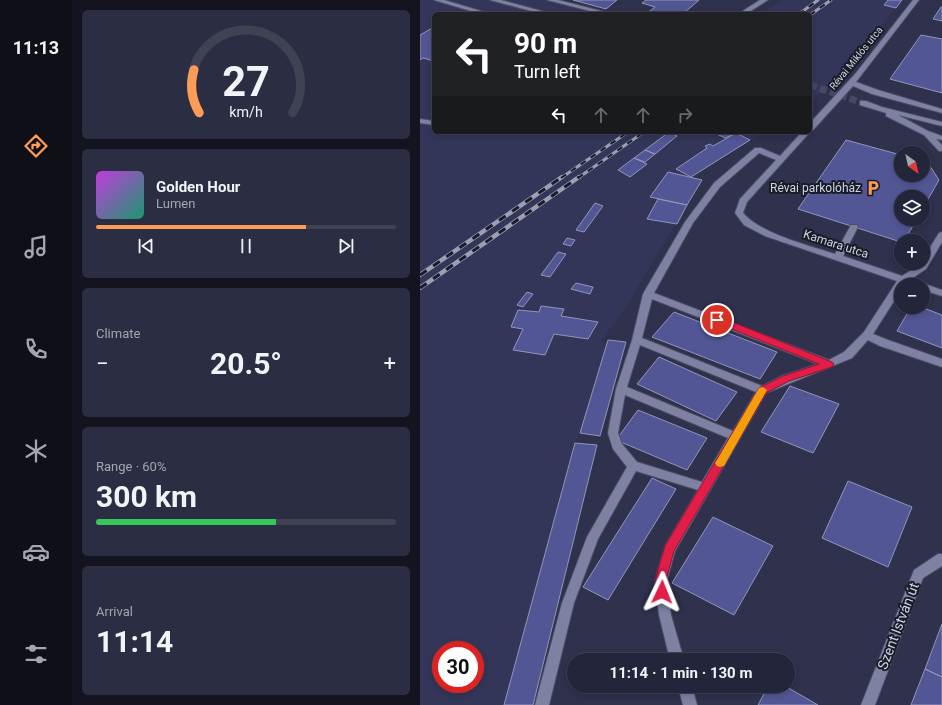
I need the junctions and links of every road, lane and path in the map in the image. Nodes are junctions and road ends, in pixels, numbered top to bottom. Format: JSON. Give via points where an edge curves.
{"nodes":[{"id":1,"x":437,"y":0,"type":"edge"},
{"id":2,"x":493,"y":0,"type":"edge"},
{"id":3,"x":550,"y":0,"type":"edge"},
{"id":4,"x":765,"y":0,"type":"edge"},
{"id":5,"x":916,"y":0,"type":"edge"},
{"id":6,"x":481,"y":12,"type":"edge"},
{"id":7,"x":542,"y":12,"type":"edge"},
{"id":8,"x":601,"y":12,"type":"edge"},
{"id":9,"x":744,"y":12,"type":"edge"},
{"id":10,"x":852,"y":83,"type":"junction"},
{"id":11,"x":863,"y":103,"type":"tunnel mouth"},
{"id":12,"x":880,"y":109,"type":"junction"},
{"id":13,"x":942,"y":112,"type":"edge"},
{"id":14,"x":420,"y":121,"type":"edge"},
{"id":15,"x":432,"y":123,"type":"edge"},
{"id":16,"x":942,"y":124,"type":"edge"},
{"id":17,"x":812,"y":126,"type":"edge"},
{"id":18,"x":925,"y":133,"type":"junction"},
{"id":19,"x":804,"y":134,"type":"edge"},
{"id":20,"x":942,"y":138,"type":"edge"},
{"id":21,"x":942,"y":149,"type":"edge"},
{"id":22,"x":782,"y":158,"type":"junction"},
{"id":23,"x":854,"y":227,"type":"dead end"},
{"id":24,"x":942,"y":235,"type":"edge"},
{"id":25,"x":838,"y":258,"type":"junction"},
{"id":26,"x":896,"y":278,"type":"edge"},
{"id":27,"x":905,"y":278,"type":"edge"},
{"id":28,"x":930,"y":289,"type":"edge"},
{"id":29,"x":894,"y":293,"type":"edge"},
{"id":30,"x":942,"y":293,"type":"edge"},
{"id":31,"x":648,"y":294,"type":"junction"},
{"id":32,"x":867,"y":336,"type":"junction"},
{"id":33,"x":637,"y":340,"type":"junction"},
{"id":34,"x":829,"y":364,"type":"junction"},
{"id":35,"x":942,"y":364,"type":"edge"},
{"id":36,"x":621,"y":389,"type":"junction"},
{"id":37,"x":762,"y":390,"type":"junction"},
{"id":38,"x":736,"y":437,"type":"junction"},
{"id":39,"x":633,"y":466,"type":"junction"},
{"id":40,"x":706,"y":488,"type":"junction"},
{"id":41,"x":942,"y":560,"type":"edge"},
{"id":42,"x":675,"y":653,"type":"edge"},
{"id":43,"x":686,"y":693,"type":"edge"},
{"id":44,"x":542,"y":705,"type":"edge"},
{"id":45,"x":690,"y":705,"type":"edge"},
{"id":46,"x":868,"y":705,"type":"edge"}],
"edges":[{"from":1,"to":6,"type":"street"},
{"from":2,"to":7,"type":"street"},
{"from":3,"to":8,"type":"street"},
{"from":4,"to":9,"type":"street"},
{"from":5,"to":10,"type":"street","name":"Révai Miklós utca"},
{"from":10,"to":13,"type":"street"},
{"from":10,"to":17,"type":"street","name":"Révai Miklós utca"},
{"from":11,"to":12,"type":"street"},
{"from":12,"to":16,"type":"street"},
{"from":12,"to":18,"type":"street"},
{"from":14,"to":15,"type":"street"},
{"from":18,"to":20,"type":"street"},
{"from":18,"to":21,"type":"street"},
{"from":19,"to":22,"type":"street"},
{"from":22,"to":25,"type":"street","name":"Kamara utca","via":[[743,201],[739,213],[747,224],[768,234]]},
{"from":22,"to":31,"type":"street","via":[[758,150],[717,185],[690,222]]},
{"from":23,"to":25,"type":"street"},
{"from":24,"to":27,"type":"street","via":[[922,267]]},
{"from":25,"to":26,"type":"street","name":"Kamara utca"},
{"from":28,"to":30,"type":"street"},
{"from":29,"to":32,"type":"street"},
{"from":31,"to":33,"type":"street"},
{"from":31,"to":34,"type":"street"},
{"from":32,"to":34,"type":"street","via":[[848,355]]},
{"from":32,"to":35,"type":"street"},
{"from":33,"to":36,"type":"street"},
{"from":33,"to":37,"type":"street"},
{"from":34,"to":37,"type":"street"},
{"from":36,"to":38,"type":"street"},
{"from":36,"to":39,"type":"street","via":[[613,433],[617,446]]},
{"from":37,"to":38,"type":"street"},
{"from":38,"to":40,"type":"street"},
{"from":39,"to":40,"type":"street"},
{"from":39,"to":44,"type":"street","via":[[593,536],[568,603]]},
{"from":40,"to":42,"type":"street","via":[[669,550],[661,580],[665,615]]},
{"from":41,"to":46,"type":"street","name":"Szent István út","via":[[938,560],[918,574]]},
{"from":43,"to":45,"type":"street"}]}
